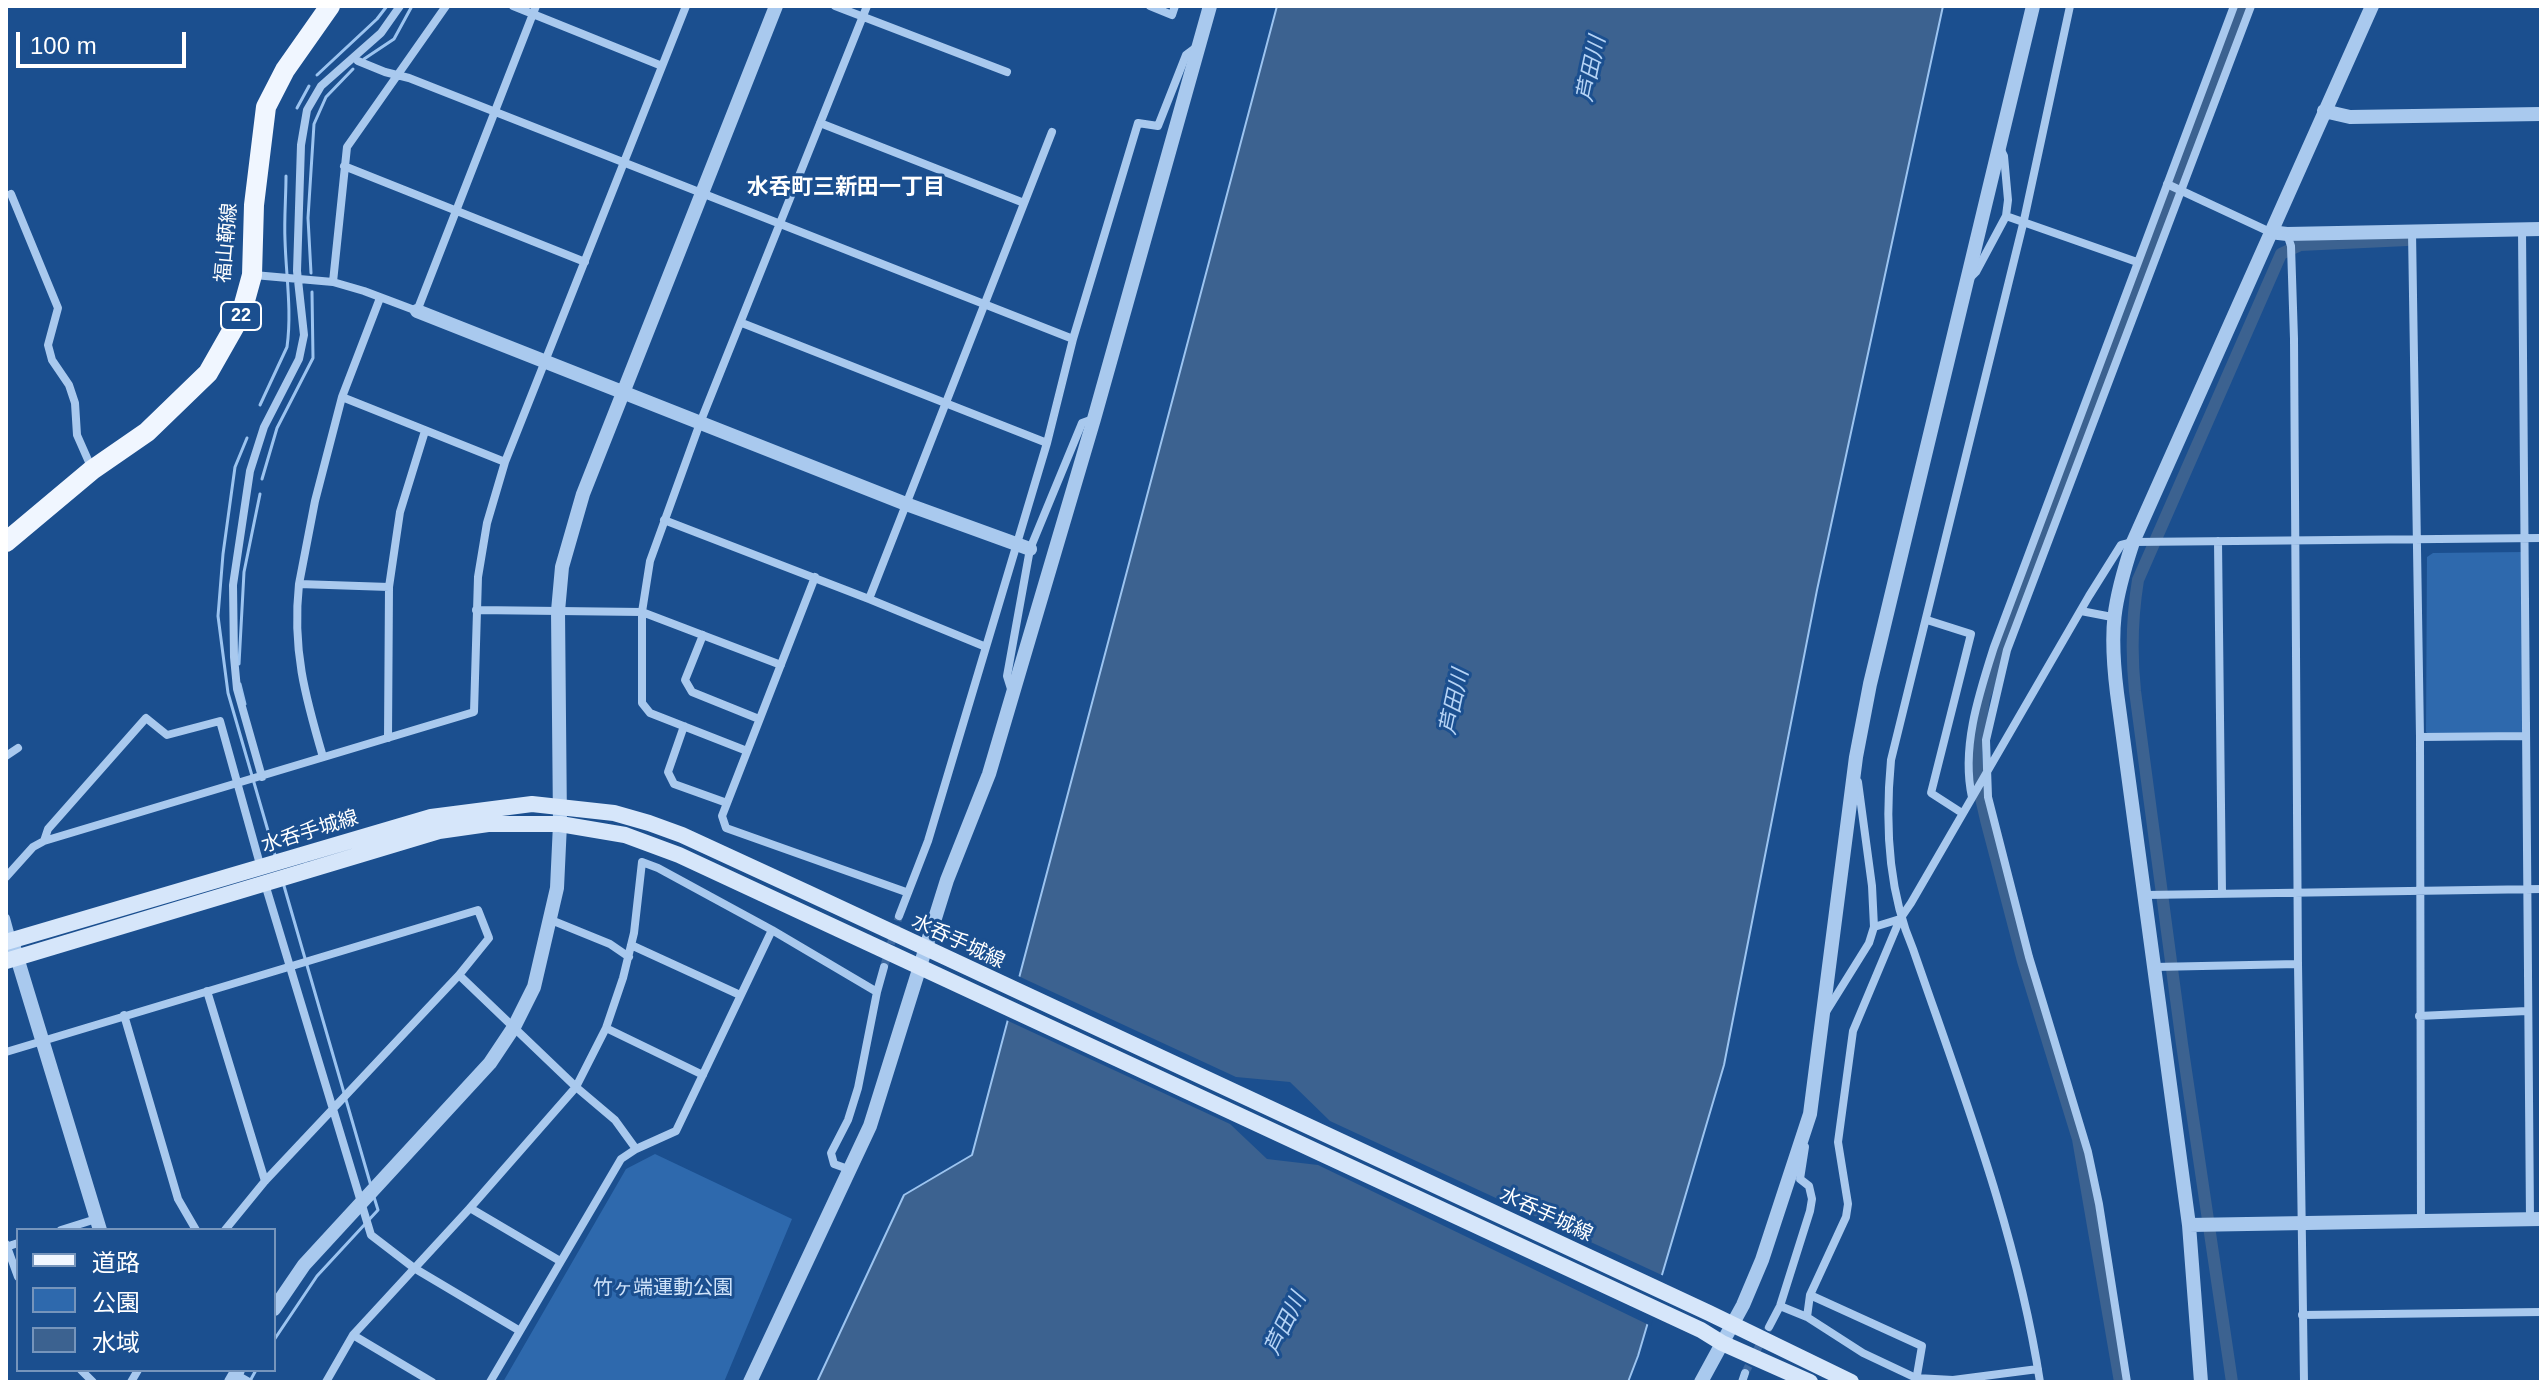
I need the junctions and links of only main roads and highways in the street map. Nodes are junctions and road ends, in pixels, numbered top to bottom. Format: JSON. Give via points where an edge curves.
{"nodes":[{"id":1,"x":330,"y":6,"type":"edge"},
{"id":2,"x":6,"y":542,"type":"edge"},
{"id":3,"x":288,"y":868,"type":"junction"},
{"id":4,"x":10,"y":950,"type":"edge"},
{"id":5,"x":1810,"y":1382,"type":"edge"},
{"id":6,"x":1851,"y":1382,"type":"edge"}],
"edges":[{"from":1,"to":2,"type":"main road","name":"福山鞆線","number":"22","via":[[266,107],[252,275],[241,315],[208,373],[147,432]]},
{"from":3,"to":4,"type":"main road","name":"水呑手城線"},
{"from":3,"to":5,"type":"main road","name":"水呑手城線","via":[[488,824],[560,824],[625,835],[945,977]]},
{"from":3,"to":6,"type":"main road","name":"水呑手城線","via":[[431,817],[496,807],[559,805],[614,813],[682,835]]}]}
